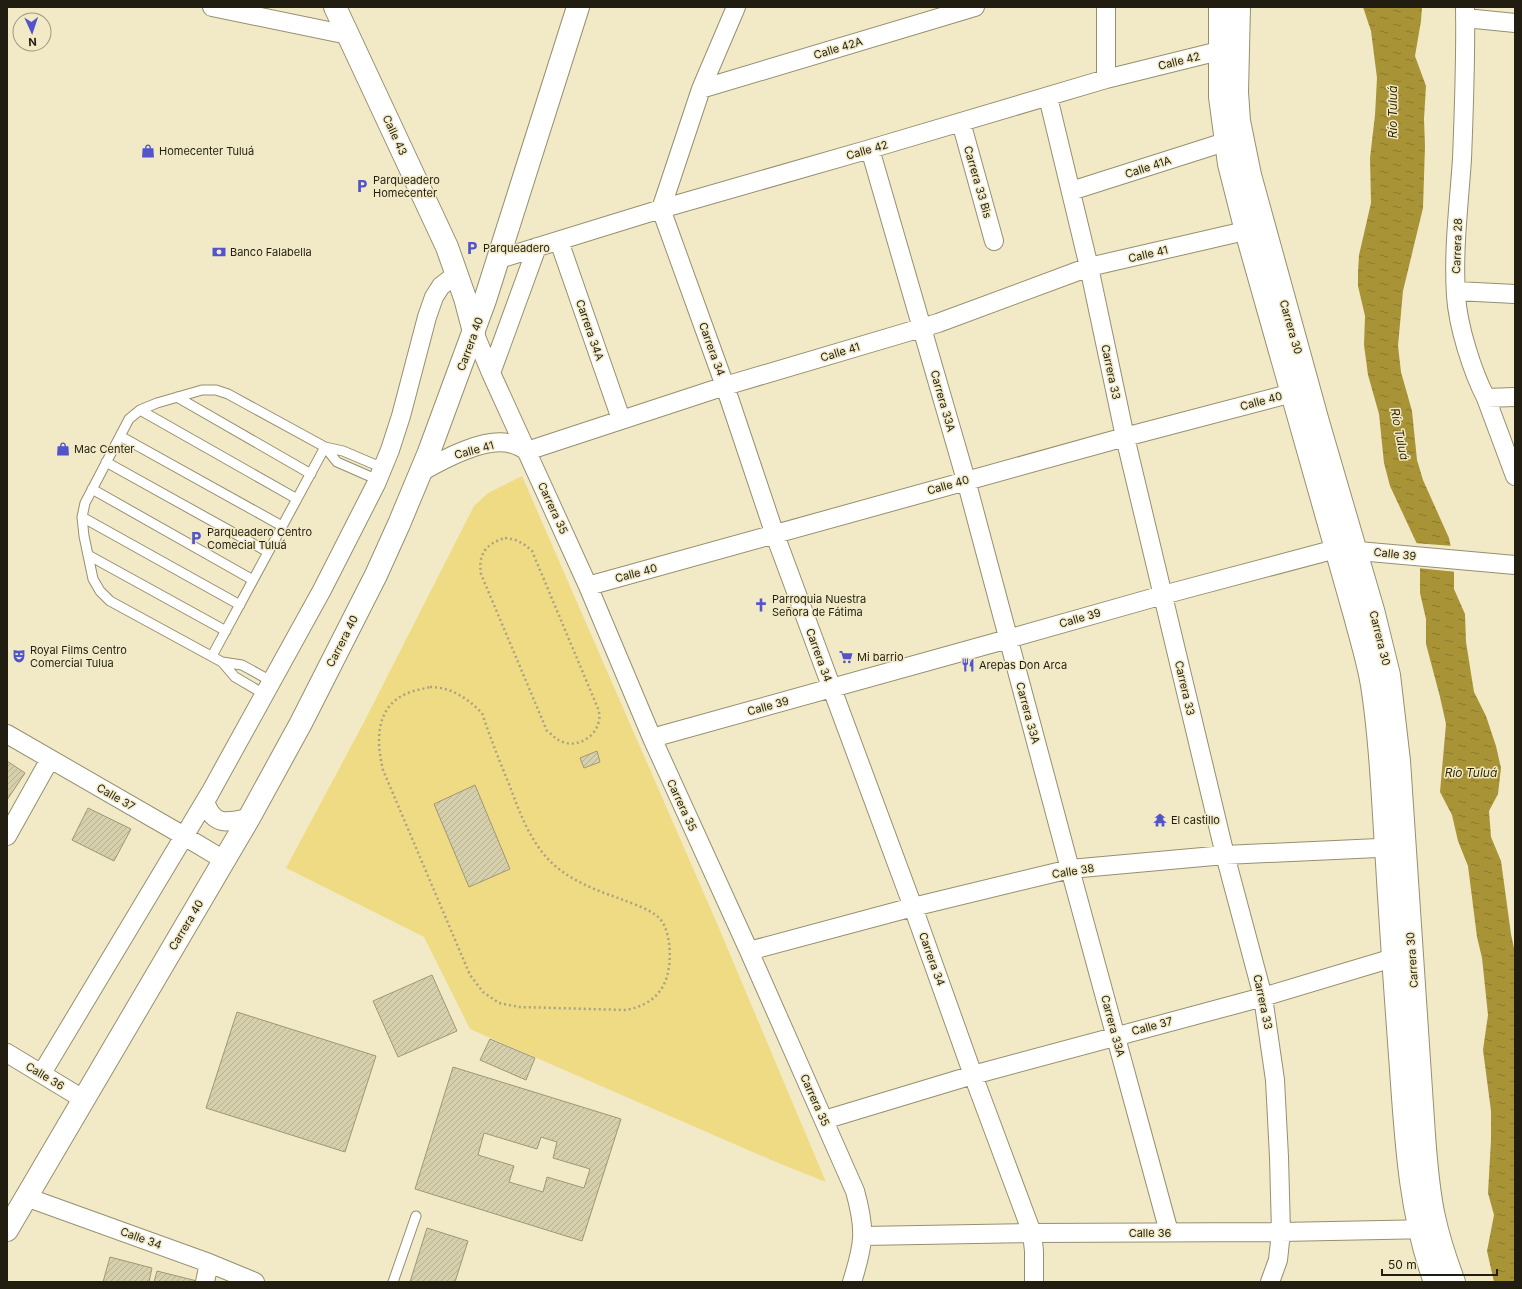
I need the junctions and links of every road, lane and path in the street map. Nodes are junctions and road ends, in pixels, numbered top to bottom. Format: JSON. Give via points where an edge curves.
{"nodes":[{"id":1,"x":212,"y":7,"type":"edge"},
{"id":2,"x":335,"y":7,"type":"edge"},
{"id":3,"x":578,"y":7,"type":"edge"},
{"id":4,"x":736,"y":7,"type":"edge"},
{"id":5,"x":974,"y":7,"type":"edge"},
{"id":6,"x":1106,"y":7,"type":"edge"},
{"id":7,"x":1220,"y":7,"type":"edge"},
{"id":8,"x":1239,"y":7,"type":"edge"},
{"id":9,"x":1465,"y":12,"type":"edge"},
{"id":10,"x":1515,"y":23,"type":"edge"},
{"id":11,"x":348,"y":35,"type":"junction"},
{"id":12,"x":1229,"y":51,"type":"junction"},
{"id":13,"x":1106,"y":80,"type":"junction"},
{"id":14,"x":701,"y":89,"type":"junction"},
{"id":15,"x":1048,"y":97,"type":"junction"},
{"id":16,"x":961,"y":122,"type":"junction"},
{"id":17,"x":1225,"y":142,"type":"junction"},
{"id":18,"x":870,"y":149,"type":"junction"},
{"id":19,"x":1071,"y":191,"type":"junction"},
{"id":20,"x":661,"y":209,"type":"junction"},
{"id":21,"x":1255,"y":229,"type":"junction"},
{"id":22,"x":559,"y":241,"type":"junction"},
{"id":23,"x":994,"y":241,"type":"dead end"},
{"id":24,"x":537,"y":247,"type":"junction"},
{"id":25,"x":499,"y":259,"type":"junction"},
{"id":26,"x":1089,"y":267,"type":"junction"},
{"id":27,"x":456,"y":274,"type":"junction"},
{"id":28,"x":1456,"y":291,"type":"junction"},
{"id":29,"x":1515,"y":294,"type":"edge"},
{"id":30,"x":922,"y":328,"type":"junction"},
{"id":31,"x":474,"y":332,"type":"junction"},
{"id":32,"x":491,"y":373,"type":"junction"},
{"id":33,"x":725,"y":386,"type":"junction"},
{"id":34,"x":1301,"y":391,"type":"junction"},
{"id":35,"x":177,"y":397,"type":"junction"},
{"id":36,"x":1515,"y":397,"type":"edge"},
{"id":37,"x":1486,"y":398,"type":"junction"},
{"id":38,"x":140,"y":410,"type":"junction"},
{"id":39,"x":621,"y":419,"type":"junction"},
{"id":40,"x":120,"y":436,"type":"junction"},
{"id":41,"x":1125,"y":437,"type":"junction"},
{"id":42,"x":325,"y":447,"type":"junction"},
{"id":43,"x":526,"y":451,"type":"junction"},
{"id":44,"x":106,"y":462,"type":"junction"},
{"id":45,"x":421,"y":472,"type":"junction"},
{"id":46,"x":311,"y":474,"type":"junction"},
{"id":47,"x":380,"y":474,"type":"junction"},
{"id":48,"x":1515,"y":476,"type":"edge"},
{"id":49,"x":966,"y":480,"type":"junction"},
{"id":50,"x":92,"y":489,"type":"junction"},
{"id":51,"x":297,"y":499,"type":"junction"},
{"id":52,"x":82,"y":517,"type":"junction"},
{"id":53,"x":282,"y":526,"type":"junction"},
{"id":54,"x":775,"y":535,"type":"junction"},
{"id":55,"x":1345,"y":549,"type":"junction"},
{"id":56,"x":268,"y":552,"type":"junction"},
{"id":57,"x":88,"y":555,"type":"junction"},
{"id":58,"x":1515,"y":565,"type":"edge"},
{"id":59,"x":253,"y":580,"type":"junction"},
{"id":60,"x":588,"y":586,"type":"junction"},
{"id":61,"x":1163,"y":594,"type":"junction"},
{"id":62,"x":240,"y":605,"type":"junction"},
{"id":63,"x":226,"y":631,"type":"junction"},
{"id":64,"x":1008,"y":639,"type":"junction"},
{"id":65,"x":212,"y":656,"type":"junction"},
{"id":66,"x":222,"y":662,"type":"junction"},
{"id":67,"x":268,"y":687,"type":"junction"},
{"id":68,"x":832,"y":689,"type":"junction"},
{"id":69,"x":599,"y":710,"type":"joint"},
{"id":70,"x":7,"y":734,"type":"edge"},
{"id":71,"x":652,"y":738,"type":"junction"},
{"id":72,"x":50,"y":759,"type":"junction"},
{"id":73,"x":205,"y":801,"type":"junction"},
{"id":74,"x":249,"y":818,"type":"junction"},
{"id":75,"x":7,"y":836,"type":"edge"},
{"id":76,"x":184,"y":836,"type":"junction"},
{"id":77,"x":1395,"y":847,"type":"junction"},
{"id":78,"x":1225,"y":855,"type":"junction"},
{"id":79,"x":224,"y":860,"type":"junction"},
{"id":80,"x":1070,"y":869,"type":"junction"},
{"id":81,"x":913,"y":907,"type":"junction"},
{"id":82,"x":667,"y":934,"type":"joint"},
{"id":83,"x":749,"y":951,"type":"junction"},
{"id":84,"x":1402,"y":958,"type":"junction"},
{"id":85,"x":1263,"y":997,"type":"junction"},
{"id":86,"x":1115,"y":1036,"type":"junction"},
{"id":87,"x":7,"y":1052,"type":"edge"},
{"id":88,"x":42,"y":1073,"type":"junction"},
{"id":89,"x":972,"y":1075,"type":"junction"},
{"id":90,"x":83,"y":1098,"type":"junction"},
{"id":91,"x":824,"y":1120,"type":"junction"},
{"id":92,"x":26,"y":1196,"type":"junction"},
{"id":93,"x":416,"y":1216,"type":"dead end"},
{"id":94,"x":7,"y":1230,"type":"edge"},
{"id":95,"x":1428,"y":1230,"type":"junction"},
{"id":96,"x":1169,"y":1232,"type":"junction"},
{"id":97,"x":1280,"y":1232,"type":"junction"},
{"id":98,"x":1032,"y":1233,"type":"junction"},
{"id":99,"x":863,"y":1236,"type":"junction"},
{"id":100,"x":209,"y":1263,"type":"junction"},
{"id":101,"x":205,"y":1282,"type":"edge"},
{"id":102,"x":255,"y":1282,"type":"edge"},
{"id":103,"x":393,"y":1282,"type":"edge"},
{"id":104,"x":852,"y":1282,"type":"edge"},
{"id":105,"x":1034,"y":1282,"type":"edge"},
{"id":106,"x":1270,"y":1282,"type":"edge"},
{"id":107,"x":1435,"y":1282,"type":"edge"},
{"id":108,"x":1454,"y":1282,"type":"edge"}],
"edges":[{"from":1,"to":11,"type":"street"},
{"from":2,"to":11,"type":"main road","name":"Calle 43"},
{"from":3,"to":25,"type":"main road","name":"Carrera 40"},
{"from":4,"to":14,"type":"street"},
{"from":5,"to":14,"type":"street","name":"Calle 42A"},
{"from":6,"to":13,"type":"street"},
{"from":7,"to":12,"type":"main road","name":"Carrera 30"},
{"from":8,"to":12,"type":"main road","name":"Carrera 30"},
{"from":9,"to":10,"type":"street"},
{"from":9,"to":28,"type":"street","name":"Carrera 28"},
{"from":11,"to":27,"type":"main road","name":"Calle 43","via":[[444,240]]},
{"from":12,"to":13,"type":"street","name":"Calle 42"},
{"from":12,"to":17,"type":"main road","name":"Carrera 30","via":[[1220,97]]},
{"from":12,"to":21,"type":"main road","name":"Carrera 30","via":[[1250,175]]},
{"from":13,"to":15,"type":"street","name":"Calle 42"},
{"from":14,"to":20,"type":"street"},
{"from":15,"to":16,"type":"street","name":"Calle 42"},
{"from":15,"to":19,"type":"street","name":"Carrera 33"},
{"from":16,"to":18,"type":"street","name":"Calle 42"},
{"from":16,"to":23,"type":"street","name":"Carrera 33 Bis"},
{"from":17,"to":19,"type":"street","name":"Calle 41A"},
{"from":17,"to":21,"type":"main road","name":"Carrera 30","via":[[1234,185]]},
{"from":18,"to":20,"type":"street","name":"Calle 42"},
{"from":18,"to":30,"type":"street","name":"Carrera 33A"},
{"from":19,"to":26,"type":"street","name":"Carrera 33"},
{"from":20,"to":22,"type":"street","name":"Calle 42"},
{"from":20,"to":33,"type":"street","name":"Carrera 34"},
{"from":21,"to":26,"type":"street","name":"Calle 41"},
{"from":21,"to":34,"type":"main road","name":"Carrera 30"},
{"from":22,"to":24,"type":"street","name":"Calle 42"},
{"from":22,"to":39,"type":"street","name":"Carrera 34A"},
{"from":24,"to":25,"type":"street","name":"Calle 42"},
{"from":24,"to":32,"type":"street"},
{"from":25,"to":31,"type":"main road","name":"Carrera 40"},
{"from":26,"to":30,"type":"street","name":"Calle 41"},
{"from":26,"to":41,"type":"street","name":"Carrera 33"},
{"from":27,"to":31,"type":"main road","name":"Calle 43"},
{"from":27,"to":47,"type":"street","via":[[441,286],[434,297],[401,416]]},
{"from":28,"to":29,"type":"street"},
{"from":28,"to":37,"type":"street","name":"Carrera 28","via":[[1459,317],[1467,346]]},
{"from":30,"to":33,"type":"street","name":"Calle 41"},
{"from":30,"to":49,"type":"street","name":"Carrera 33A"},
{"from":31,"to":32,"type":"street","name":"Carrera 35"},
{"from":31,"to":45,"type":"main road","name":"Carrera 40"},
{"from":32,"to":43,"type":"street","name":"Carrera 35"},
{"from":33,"to":39,"type":"street","name":"Calle 41"},
{"from":33,"to":54,"type":"street","name":"Carrera 34"},
{"from":34,"to":41,"type":"street","name":"Calle 40"},
{"from":34,"to":55,"type":"main road","name":"Carrera 30"},
{"from":35,"to":38,"type":"lane"},
{"from":35,"to":42,"type":"lane","via":[[202,390],[216,390],[228,394]]},
{"from":35,"to":46,"type":"lane"},
{"from":36,"to":37,"type":"street"},
{"from":37,"to":48,"type":"street","name":"Carrera 28"},
{"from":38,"to":40,"type":"lane","via":[[129,419]]},
{"from":38,"to":51,"type":"lane"},
{"from":39,"to":43,"type":"street","name":"Calle 41"},
{"from":40,"to":44,"type":"lane"},
{"from":40,"to":53,"type":"lane"},
{"from":41,"to":49,"type":"street","name":"Calle 40"},
{"from":41,"to":61,"type":"street","name":"Carrera 33"},
{"from":42,"to":46,"type":"lane"},
{"from":42,"to":47,"type":"lane","via":[[343,450]]},
{"from":42,"to":47,"type":"lane","via":[[337,462]]},
{"from":43,"to":45,"type":"street","name":"Calle 41","via":[[512,444],[491,443],[448,457]]},
{"from":43,"to":60,"type":"street","name":"Carrera 35"},
{"from":44,"to":50,"type":"lane"},
{"from":44,"to":56,"type":"lane"},
{"from":45,"to":74,"type":"main road","name":"Carrera 40","via":[[372,582],[301,723]]},
{"from":46,"to":51,"type":"lane"},
{"from":47,"to":67,"type":"street","via":[[322,590]]},
{"from":49,"to":54,"type":"street","name":"Calle 40"},
{"from":49,"to":64,"type":"street","name":"Carrera 33A"},
{"from":50,"to":52,"type":"lane"},
{"from":50,"to":59,"type":"lane"},
{"from":51,"to":53,"type":"lane"},
{"from":52,"to":57,"type":"lane"},
{"from":52,"to":62,"type":"lane"},
{"from":53,"to":56,"type":"lane"},
{"from":54,"to":60,"type":"street","name":"Calle 40"},
{"from":54,"to":68,"type":"street","name":"Carrera 34"},
{"from":55,"to":58,"type":"street","name":"Calle 39"},
{"from":55,"to":61,"type":"street","name":"Calle 39"},
{"from":55,"to":77,"type":"main road","name":"Carrera 30","via":[[1372,684]]},
{"from":56,"to":59,"type":"lane"},
{"from":57,"to":63,"type":"lane"},
{"from":57,"to":65,"type":"lane","via":[[93,579],[110,601]]},
{"from":59,"to":62,"type":"lane"},
{"from":60,"to":71,"type":"street","name":"Carrera 35"},
{"from":61,"to":64,"type":"street","name":"Calle 39"},
{"from":61,"to":78,"type":"street","name":"Carrera 33"},
{"from":62,"to":63,"type":"lane"},
{"from":63,"to":65,"type":"lane"},
{"from":64,"to":68,"type":"street","name":"Calle 39"},
{"from":64,"to":80,"type":"street","name":"Carrera 33A"},
{"from":65,"to":66,"type":"lane"},
{"from":66,"to":67,"type":"lane","via":[[242,665]]},
{"from":66,"to":67,"type":"lane","via":[[235,677]]},
{"from":67,"to":73,"type":"street"},
{"from":68,"to":71,"type":"street","name":"Calle 39"},
{"from":68,"to":81,"type":"street","name":"Carrera 34"},
{"from":69,"to":69,"type":"path","via":[[532,551],[515,539],[495,541],[482,555],[481,574],[547,731],[564,743],[574,744],[583,741],[596,730]]},
{"from":70,"to":72,"type":"street","name":"Calle 37"},
{"from":71,"to":83,"type":"street","name":"Carrera 35"},
{"from":72,"to":75,"type":"street"},
{"from":72,"to":76,"type":"street","name":"Calle 37"},
{"from":73,"to":74,"type":"street","via":[[208,812],[214,818],[222,821]]},
{"from":73,"to":76,"type":"street"},
{"from":74,"to":79,"type":"main road","name":"Carrera 40"},
{"from":76,"to":79,"type":"street","name":"Calle 37"},
{"from":76,"to":88,"type":"street"},
{"from":77,"to":78,"type":"street","name":"Calle 38"},
{"from":77,"to":84,"type":"main road","name":"Carrera 30"},
{"from":78,"to":80,"type":"street","name":"Calle 38"},
{"from":78,"to":85,"type":"street","name":"Carrera 33"},
{"from":79,"to":90,"type":"main road","name":"Carrera 40"},
{"from":80,"to":81,"type":"street","name":"Calle 38"},
{"from":80,"to":86,"type":"street","name":"Carrera 33A"},
{"from":81,"to":83,"type":"street","name":"Calle 38"},
{"from":81,"to":89,"type":"street","name":"Carrera 34"},
{"from":82,"to":82,"type":"path","via":[[670,966],[666,980],[658,993],[639,1008],[626,1010],[519,1007],[499,1003],[483,992],[470,975],[382,770],[378,752],[379,729],[390,705],[409,692],[430,687],[456,692],[471,702],[482,713],[526,828],[542,852],[559,870],[577,881],[658,916]]},
{"from":83,"to":91,"type":"street","name":"Carrera 35"},
{"from":84,"to":85,"type":"street","name":"Calle 37"},
{"from":84,"to":95,"type":"main road","name":"Carrera 30","via":[[1431,1200]]},
{"from":85,"to":86,"type":"street","name":"Calle 37"},
{"from":85,"to":97,"type":"street","name":"Carrera 33","via":[[1278,1108]]},
{"from":86,"to":89,"type":"street","name":"Calle 37"},
{"from":86,"to":96,"type":"street","name":"Carrera 33A"},
{"from":87,"to":88,"type":"street","name":"Calle 36"},
{"from":88,"to":90,"type":"street","name":"Calle 36"},
{"from":89,"to":91,"type":"street","name":"Calle 37"},
{"from":89,"to":98,"type":"street","name":"Carrera 34"},
{"from":90,"to":92,"type":"main road","name":"Carrera 40"},
{"from":91,"to":99,"type":"street","name":"Carrera 35","via":[[855,1191]]},
{"from":92,"to":94,"type":"main road","name":"Carrera 40"},
{"from":92,"to":100,"type":"street","name":"Calle 34"},
{"from":93,"to":103,"type":"lane"},
{"from":95,"to":97,"type":"street","name":"Calle 36"},
{"from":95,"to":107,"type":"main road","name":"Carrera 30","via":[[1424,1249]]},
{"from":95,"to":108,"type":"main road","name":"Carrera 30"},
{"from":96,"to":97,"type":"street","name":"Calle 36"},
{"from":96,"to":98,"type":"street","name":"Calle 36"},
{"from":97,"to":106,"type":"street","name":"Carrera 33","via":[[1278,1260]]},
{"from":98,"to":99,"type":"street","name":"Calle 36"},
{"from":98,"to":105,"type":"street","name":"Carrera 34"},
{"from":99,"to":104,"type":"street","name":"Carrera 35"},
{"from":100,"to":101,"type":"street"},
{"from":100,"to":102,"type":"street","name":"Calle 34"}]}
